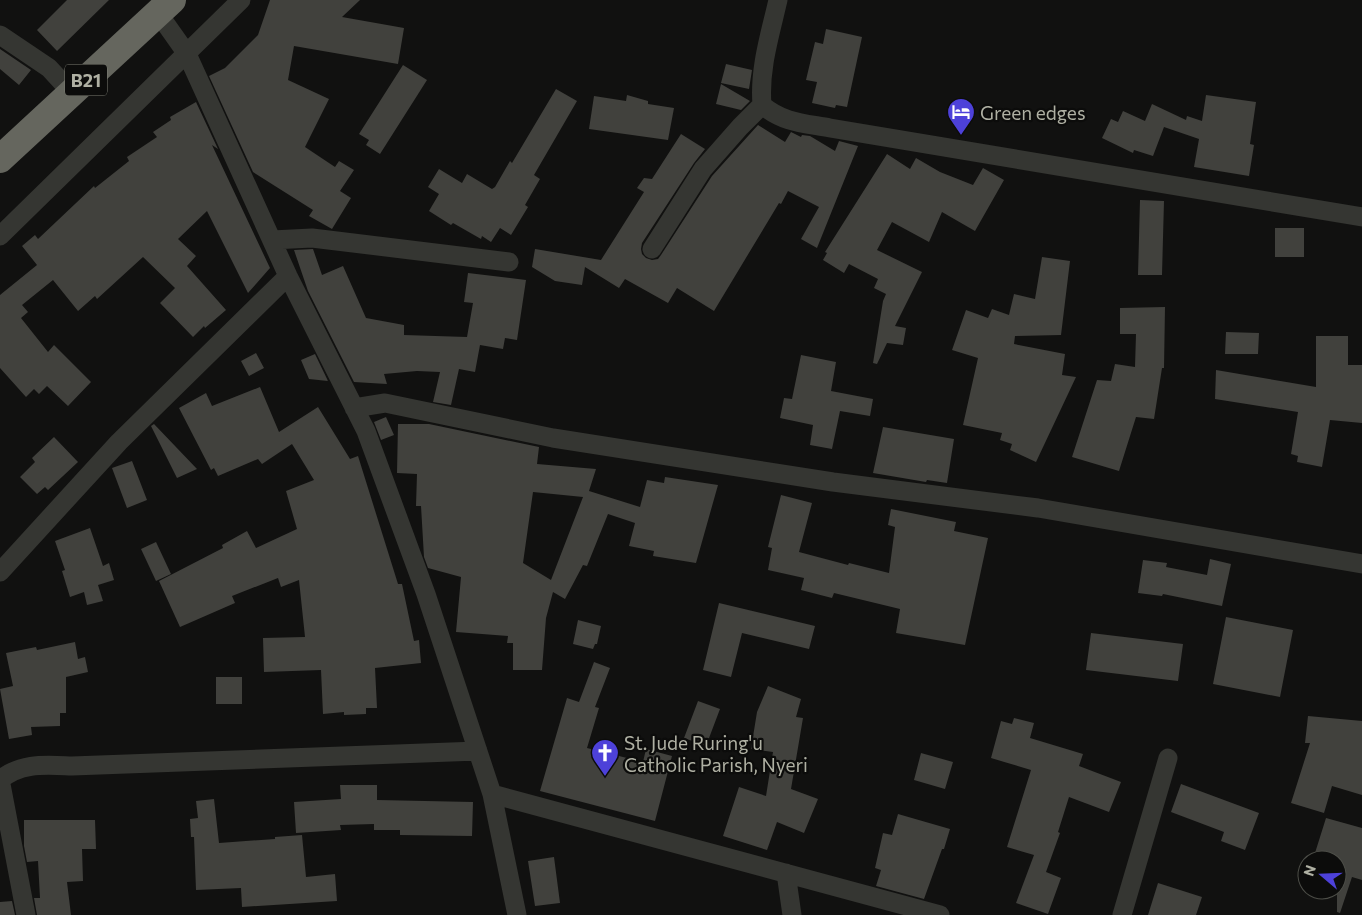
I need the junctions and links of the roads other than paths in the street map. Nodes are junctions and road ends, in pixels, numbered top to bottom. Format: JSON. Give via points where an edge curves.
{"nodes":[{"id":1,"x":241,"y":0,"type":"edge"},
{"id":2,"x":778,"y":0,"type":"edge"},
{"id":3,"x":165,"y":6,"type":"edge"},
{"id":4,"x":0,"y":34,"type":"edge"},
{"id":5,"x":187,"y":54,"type":"junction"},
{"id":6,"x":72,"y":93,"type":"junction"},
{"id":7,"x":762,"y":105,"type":"junction"},
{"id":8,"x":0,"y":159,"type":"edge"},
{"id":9,"x":1362,"y":217,"type":"edge"},
{"id":10,"x":0,"y":236,"type":"edge"},
{"id":11,"x":272,"y":240,"type":"junction"},
{"id":12,"x":652,"y":249,"type":"dead end"},
{"id":13,"x":509,"y":262,"type":"dead end"},
{"id":14,"x":288,"y":276,"type":"junction"},
{"id":15,"x":354,"y":408,"type":"junction"},
{"id":16,"x":1362,"y":564,"type":"edge"},
{"id":17,"x":0,"y":572,"type":"edge"},
{"id":18,"x":478,"y":751,"type":"junction"},
{"id":19,"x":1168,"y":758,"type":"dead end"},
{"id":20,"x":0,"y":779,"type":"edge"},
{"id":21,"x":492,"y":794,"type":"junction"},
{"id":22,"x":786,"y":874,"type":"junction"},
{"id":23,"x":26,"y":915,"type":"edge"},
{"id":24,"x":517,"y":915,"type":"edge"},
{"id":25,"x":792,"y":915,"type":"edge"},
{"id":26,"x":940,"y":915,"type":"edge"},
{"id":27,"x":1122,"y":915,"type":"edge"}],
"edges":[{"from":1,"to":5,"type":"street"},
{"from":2,"to":7,"type":"street","via":[[762,71]]},
{"from":3,"to":5,"type":"street"},
{"from":3,"to":6,"type":"highway","number":"B21"},
{"from":4,"to":6,"type":"street","via":[[49,68]]},
{"from":5,"to":10,"type":"street"},
{"from":5,"to":11,"type":"street"},
{"from":6,"to":8,"type":"highway","number":"B21"},
{"from":7,"to":9,"type":"street","via":[[774,115],[792,121]]},
{"from":7,"to":12,"type":"street","via":[[703,169]]},
{"from":11,"to":13,"type":"street","via":[[312,238]]},
{"from":11,"to":14,"type":"street"},
{"from":14,"to":15,"type":"street"},
{"from":14,"to":17,"type":"street","via":[[119,442]]},
{"from":15,"to":16,"type":"street","via":[[384,403],[563,439],[834,482],[1038,508]]},
{"from":15,"to":18,"type":"street","via":[[366,431],[426,594]]},
{"from":18,"to":20,"type":"street","via":[[91,766],[38,764],[10,772]]},
{"from":18,"to":21,"type":"street"},
{"from":19,"to":27,"type":"street"},
{"from":20,"to":23,"type":"street"},
{"from":21,"to":22,"type":"street"},
{"from":21,"to":24,"type":"street"},
{"from":22,"to":25,"type":"street"},
{"from":22,"to":26,"type":"street"}]}
